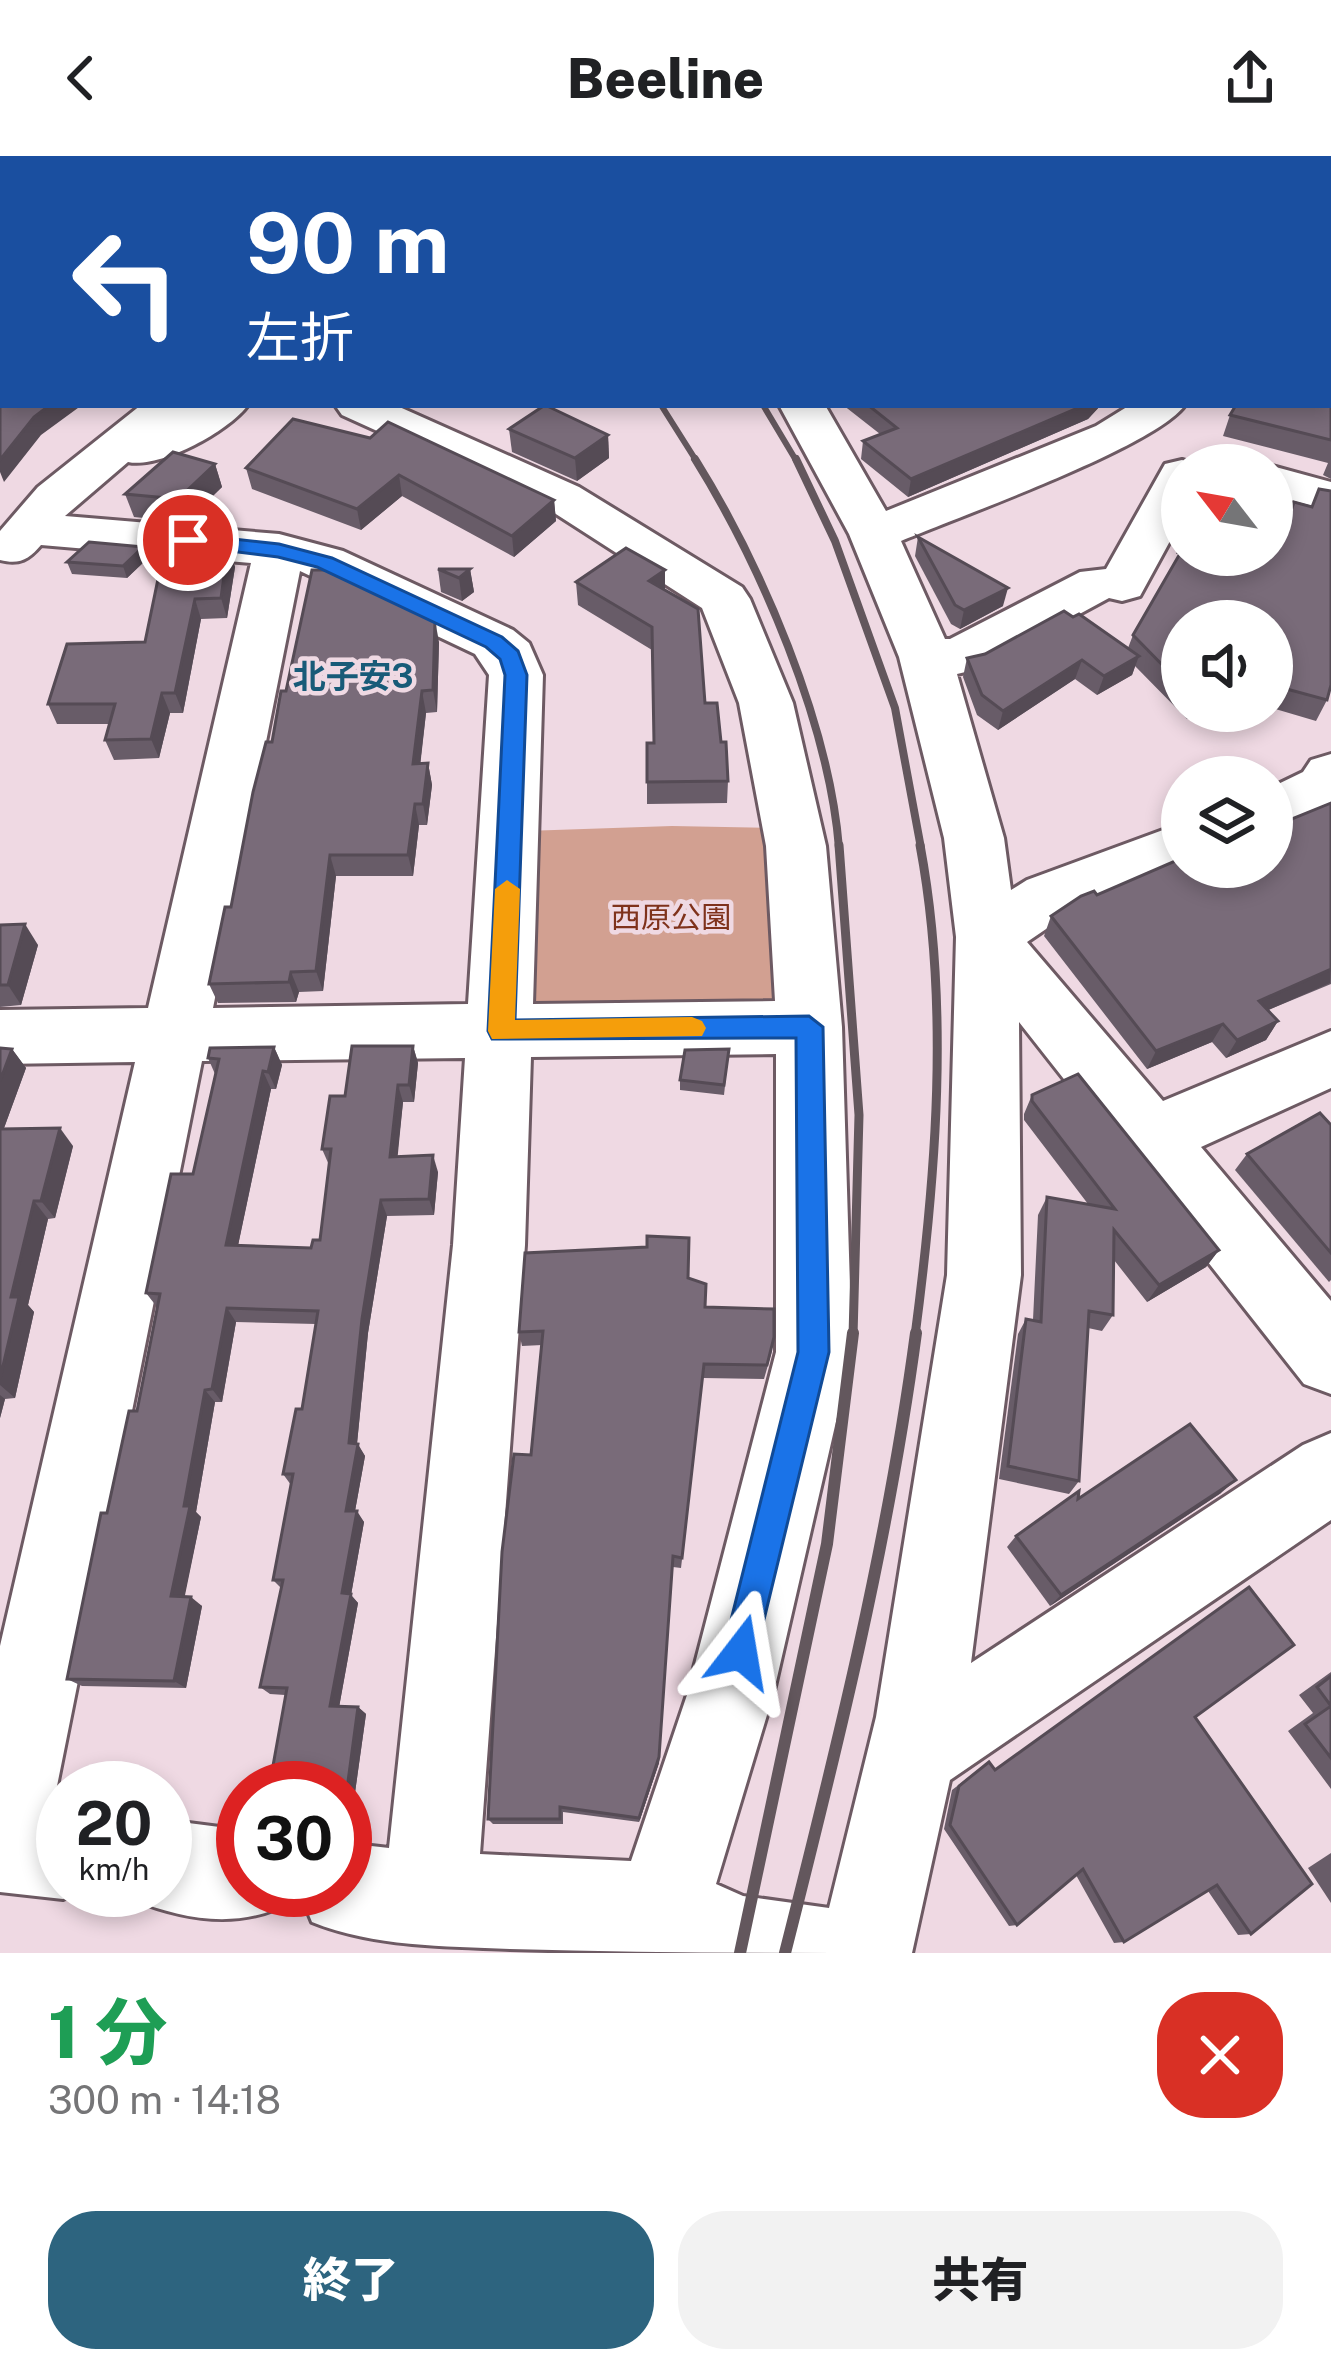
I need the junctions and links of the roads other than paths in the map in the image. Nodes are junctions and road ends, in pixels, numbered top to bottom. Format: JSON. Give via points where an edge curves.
{"nodes":[{"id":1,"x":126,"y":408,"type":"edge"},
{"id":2,"x":165,"y":408,"type":"edge"},
{"id":3,"x":220,"y":408,"type":"edge"},
{"id":4,"x":365,"y":408,"type":"edge"},
{"id":5,"x":804,"y":408,"type":"edge"},
{"id":6,"x":1157,"y":408,"type":"edge"},
{"id":7,"x":1112,"y":436,"type":"junction"},
{"id":8,"x":1161,"y":454,"type":"edge"},
{"id":9,"x":98,"y":459,"type":"junction"},
{"id":10,"x":1293,"y":486,"type":"edge"},
{"id":11,"x":1331,"y":497,"type":"edge"},
{"id":12,"x":1161,"y":512,"type":"edge"},
{"id":13,"x":26,"y":530,"type":"edge"},
{"id":14,"x":874,"y":534,"type":"junction"},
{"id":15,"x":279,"y":550,"type":"junction"},
{"id":16,"x":926,"y":657,"type":"junction"},
{"id":17,"x":1331,"y":774,"type":"edge"},
{"id":18,"x":1293,"y":803,"type":"edge"},
{"id":19,"x":1161,"y":853,"type":"edge"},
{"id":20,"x":987,"y":937,"type":"junction"},
{"id":21,"x":809,"y":1027,"type":"junction"},
{"id":22,"x":501,"y":1031,"type":"junction"},
{"id":23,"x":175,"y":1034,"type":"junction"},
{"id":24,"x":0,"y":1037,"type":"edge"},
{"id":25,"x":1331,"y":1058,"type":"edge"},
{"id":26,"x":1153,"y":1137,"type":"junction"},
{"id":27,"x":1331,"y":1358,"type":"edge"},
{"id":28,"x":1331,"y":1473,"type":"edge"},
{"id":29,"x":911,"y":1754,"type":"junction"},
{"id":30,"x":0,"y":1844,"type":"edge"},
{"id":31,"x":36,"y":1849,"type":"edge"},
{"id":32,"x":387,"y":1894,"type":"edge"},
{"id":33,"x":656,"y":1931,"type":"edge"},
{"id":34,"x":822,"y":1953,"type":"edge"},
{"id":35,"x":865,"y":1953,"type":"edge"}],
"edges":[{"from":1,"to":13,"type":"street"},
{"from":2,"to":9,"type":"street"},
{"from":3,"to":9,"type":"street","via":[[167,442]]},
{"from":4,"to":21,"type":"street","via":[[562,497],[724,599],[766,703],[796,846]]},
{"from":5,"to":14,"type":"street"},
{"from":6,"to":7,"type":"street"},
{"from":7,"to":8,"type":"street"},
{"from":7,"to":14,"type":"street"},
{"from":9,"to":13,"type":"street"},
{"from":10,"to":11,"type":"street"},
{"from":12,"to":16,"type":"street","via":[[1110,584],[959,656]]},
{"from":13,"to":15,"type":"street"},
{"from":14,"to":16,"type":"street"},
{"from":15,"to":22,"type":"street","via":[[325,562],[510,656],[516,675]]},
{"from":15,"to":23,"type":"street"},
{"from":16,"to":20,"type":"street","via":[[974,838]]},
{"from":17,"to":18,"type":"street","via":[[1328,785]]},
{"from":19,"to":20,"type":"street","via":[[1049,896]]},
{"from":20,"to":26,"type":"street"},
{"from":20,"to":29,"type":"street","via":[[984,1275]]},
{"from":21,"to":22,"type":"street"},
{"from":21,"to":33,"type":"street","via":[[814,1352],[730,1695]]},
{"from":22,"to":23,"type":"street"},
{"from":22,"to":32,"type":"street","via":[[460,1594]]},
{"from":23,"to":24,"type":"street"},
{"from":23,"to":30,"type":"street"},
{"from":25,"to":26,"type":"street"},
{"from":26,"to":27,"type":"street"},
{"from":28,"to":29,"type":"street"},
{"from":29,"to":35,"type":"street"},
{"from":30,"to":31,"type":"street"},
{"from":32,"to":33,"type":"street"},
{"from":33,"to":34,"type":"street"}]}
